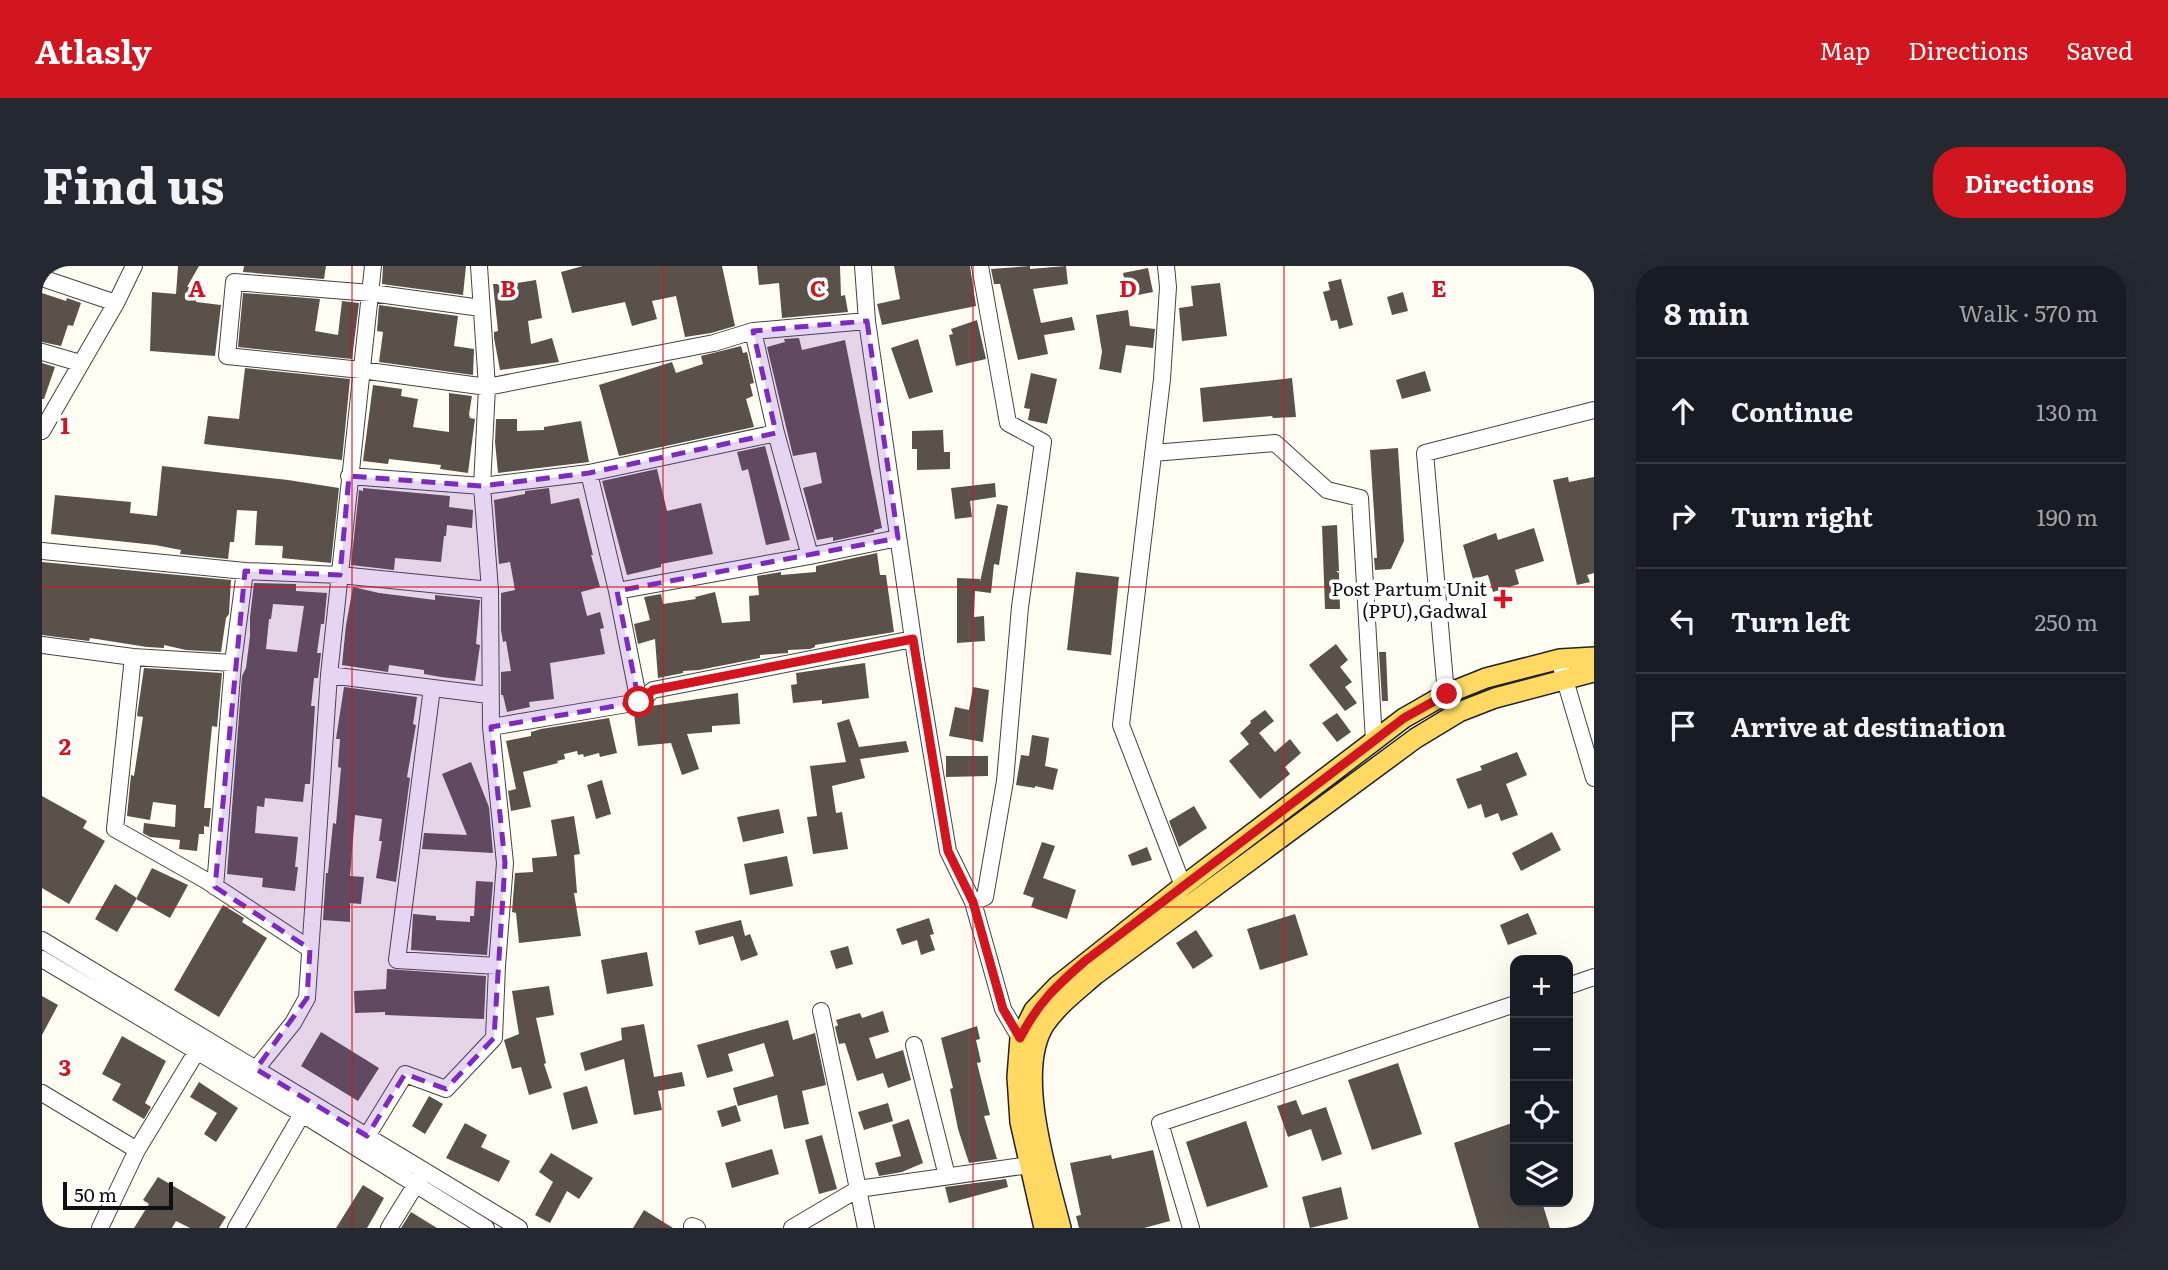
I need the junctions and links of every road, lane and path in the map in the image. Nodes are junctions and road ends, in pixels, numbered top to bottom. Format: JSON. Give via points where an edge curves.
{"nodes":[{"id":1,"x":134,"y":266,"type":"edge"},
{"id":2,"x":373,"y":266,"type":"edge"},
{"id":3,"x":479,"y":266,"type":"edge"},
{"id":4,"x":863,"y":266,"type":"edge"},
{"id":5,"x":980,"y":266,"type":"edge"},
{"id":6,"x":1166,"y":266,"type":"edge"},
{"id":7,"x":42,"y":278,"type":"edge"},
{"id":8,"x":371,"y":293,"type":"junction"},
{"id":9,"x":116,"y":303,"type":"junction"},
{"id":10,"x":481,"y":308,"type":"junction"},
{"id":11,"x":867,"y":321,"type":"junction"},
{"id":12,"x":753,"y":331,"type":"junction"},
{"id":13,"x":42,"y":352,"type":"edge"},
{"id":14,"x":80,"y":363,"type":"junction"},
{"id":15,"x":361,"y":370,"type":"junction"},
{"id":16,"x":487,"y":387,"type":"junction"},
{"id":17,"x":1594,"y":410,"type":"edge"},
{"id":18,"x":42,"y":431,"type":"edge"},
{"id":19,"x":776,"y":433,"type":"junction"},
{"id":20,"x":1153,"y":453,"type":"junction"},
{"id":21,"x":589,"y":473,"type":"junction"},
{"id":22,"x":349,"y":476,"type":"junction"},
{"id":23,"x":482,"y":486,"type":"junction"},
{"id":24,"x":898,"y":538,"type":"junction"},
{"id":25,"x":42,"y":551,"type":"edge"},
{"id":26,"x":810,"y":556,"type":"junction"},
{"id":27,"x":245,"y":571,"type":"junction"},
{"id":28,"x":340,"y":575,"type":"junction"},
{"id":29,"x":490,"y":590,"type":"junction"},
{"id":30,"x":617,"y":591,"type":"junction"},
{"id":31,"x":913,"y":639,"type":"junction"},
{"id":32,"x":42,"y":645,"type":"edge"},
{"id":33,"x":1594,"y":651,"type":"edge"},
{"id":34,"x":133,"y":657,"type":"junction"},
{"id":35,"x":1594,"y":657,"type":"edge"},
{"id":36,"x":1560,"y":659,"type":"junction"},
{"id":37,"x":233,"y":663,"type":"junction"},
{"id":38,"x":1594,"y":672,"type":"edge"},
{"id":39,"x":329,"y":675,"type":"junction"},
{"id":40,"x":1594,"y":678,"type":"edge"},
{"id":41,"x":1564,"y":681,"type":"junction"},
{"id":42,"x":432,"y":688,"type":"junction"},
{"id":43,"x":1447,"y":694,"type":"junction"},
{"id":44,"x":489,"y":695,"type":"junction"},
{"id":45,"x":639,"y":702,"type":"junction"},
{"id":46,"x":491,"y":727,"type":"junction"},
{"id":47,"x":1374,"y":741,"type":"junction"},
{"id":48,"x":1594,"y":778,"type":"edge"},
{"id":49,"x":1183,"y":886,"type":"junction"},
{"id":50,"x":215,"y":887,"type":"junction"},
{"id":51,"x":973,"y":902,"type":"junction"},
{"id":52,"x":42,"y":940,"type":"edge"},
{"id":53,"x":310,"y":949,"type":"junction"},
{"id":54,"x":42,"y":959,"type":"edge"},
{"id":55,"x":497,"y":966,"type":"junction"},
{"id":56,"x":1594,"y":977,"type":"edge"},
{"id":57,"x":1573,"y":984,"type":"edge"},
{"id":58,"x":1510,"y":1006,"type":"edge"},
{"id":59,"x":821,"y":1011,"type":"dead end"},
{"id":60,"x":1028,"y":1042,"type":"junction"},
{"id":61,"x":914,"y":1045,"type":"dead end"},
{"id":62,"x":197,"y":1051,"type":"junction"},
{"id":63,"x":256,"y":1069,"type":"junction"},
{"id":64,"x":42,"y":1093,"type":"edge"},
{"id":65,"x":302,"y":1114,"type":"junction"},
{"id":66,"x":367,"y":1136,"type":"junction"},
{"id":67,"x":137,"y":1150,"type":"junction"},
{"id":68,"x":1029,"y":1165,"type":"junction"},
{"id":69,"x":947,"y":1176,"type":"junction"},
{"id":70,"x":420,"y":1178,"type":"junction"},
{"id":71,"x":858,"y":1189,"type":"junction"},
{"id":72,"x":100,"y":1228,"type":"edge"},
{"id":73,"x":236,"y":1228,"type":"edge"},
{"id":74,"x":389,"y":1228,"type":"edge"},
{"id":75,"x":486,"y":1228,"type":"edge"},
{"id":76,"x":519,"y":1228,"type":"edge"},
{"id":77,"x":792,"y":1228,"type":"edge"},
{"id":78,"x":866,"y":1228,"type":"edge"},
{"id":79,"x":1044,"y":1228,"type":"edge"},
{"id":80,"x":1061,"y":1228,"type":"edge"},
{"id":81,"x":1191,"y":1228,"type":"edge"}],
"edges":[{"from":1,"to":9,"type":"street"},
{"from":2,"to":8,"type":"street"},
{"from":3,"to":10,"type":"street"},
{"from":4,"to":11,"type":"street"},
{"from":5,"to":51,"type":"street","via":[[1009,423],[1043,442],[1020,607],[1004,781],[985,897]]},
{"from":6,"to":20,"type":"street"},
{"from":7,"to":9,"type":"street"},
{"from":8,"to":10,"type":"street"},
{"from":8,"to":15,"type":"street"},
{"from":8,"to":15,"type":"street","via":[[234,282],[227,356]]},
{"from":9,"to":14,"type":"street"},
{"from":10,"to":16,"type":"street"},
{"from":11,"to":12,"type":"street"},
{"from":11,"to":24,"type":"street"},
{"from":12,"to":16,"type":"street","via":[[714,343]]},
{"from":12,"to":19,"type":"street"},
{"from":13,"to":14,"type":"street"},
{"from":14,"to":18,"type":"street"},
{"from":15,"to":16,"type":"street"},
{"from":15,"to":22,"type":"street"},
{"from":16,"to":23,"type":"street"},
{"from":17,"to":43,"type":"street","via":[[1425,453]]},
{"from":19,"to":21,"type":"street"},
{"from":19,"to":26,"type":"street"},
{"from":20,"to":47,"type":"street","via":[[1275,443],[1327,490],[1360,498]]},
{"from":20,"to":49,"type":"street","via":[[1121,725]]},
{"from":21,"to":23,"type":"street"},
{"from":21,"to":30,"type":"street"},
{"from":22,"to":23,"type":"street"},
{"from":22,"to":28,"type":"street"},
{"from":23,"to":29,"type":"street"},
{"from":24,"to":26,"type":"street"},
{"from":24,"to":31,"type":"street"},
{"from":25,"to":27,"type":"street"},
{"from":26,"to":30,"type":"street"},
{"from":27,"to":28,"type":"street"},
{"from":27,"to":37,"type":"street"},
{"from":28,"to":29,"type":"street"},
{"from":28,"to":39,"type":"street"},
{"from":29,"to":44,"type":"street"},
{"from":30,"to":45,"type":"street"},
{"from":31,"to":45,"type":"street","via":[[653,690]]},
{"from":31,"to":51,"type":"street","via":[[948,851]]},
{"from":32,"to":34,"type":"street"},
{"from":33,"to":36,"type":"street"},
{"from":34,"to":37,"type":"street"},
{"from":34,"to":50,"type":"street","via":[[115,829]]},
{"from":35,"to":36,"type":"main road"},
{"from":36,"to":41,"type":"street"},
{"from":36,"to":43,"type":"main road","via":[[1486,678]]},
{"from":37,"to":50,"type":"street"},
{"from":38,"to":41,"type":"main road"},
{"from":39,"to":42,"type":"street"},
{"from":39,"to":53,"type":"street"},
{"from":40,"to":41,"type":"street"},
{"from":41,"to":48,"type":"street"},
{"from":41,"to":60,"type":"main road","via":[[1495,698],[1459,712],[1416,738],[1095,975]]},
{"from":42,"to":44,"type":"street"},
{"from":42,"to":55,"type":"street","via":[[397,960]]},
{"from":43,"to":47,"type":"main road"},
{"from":44,"to":46,"type":"street"},
{"from":45,"to":46,"type":"street"},
{"from":46,"to":55,"type":"street","via":[[505,863]]},
{"from":47,"to":49,"type":"main road"},
{"from":49,"to":60,"type":"main road","via":[[1056,986],[1034,1010]]},
{"from":50,"to":53,"type":"street"},
{"from":51,"to":60,"type":"street","via":[[1003,1009]]},
{"from":52,"to":63,"type":"street"},
{"from":53,"to":63,"type":"street","via":[[307,998]]},
{"from":54,"to":62,"type":"street"},
{"from":55,"to":66,"type":"street","via":[[494,1038],[446,1089],[405,1074]]},
{"from":56,"to":57,"type":"street"},
{"from":58,"to":81,"type":"street","via":[[1160,1123]]},
{"from":59,"to":71,"type":"street"},
{"from":60,"to":68,"type":"main road","via":[[1017,1077]]},
{"from":60,"to":80,"type":"main road","via":[[1035,1119]]},
{"from":61,"to":69,"type":"street"},
{"from":62,"to":65,"type":"street"},
{"from":62,"to":67,"type":"street"},
{"from":63,"to":66,"type":"street"},
{"from":64,"to":67,"type":"street"},
{"from":65,"to":70,"type":"street"},
{"from":65,"to":73,"type":"street"},
{"from":66,"to":70,"type":"street"},
{"from":67,"to":72,"type":"street"},
{"from":68,"to":69,"type":"street"},
{"from":68,"to":79,"type":"main road"},
{"from":69,"to":71,"type":"street"},
{"from":70,"to":74,"type":"street"},
{"from":70,"to":75,"type":"street"},
{"from":70,"to":76,"type":"street"},
{"from":71,"to":77,"type":"street"},
{"from":71,"to":78,"type":"street"}]}
